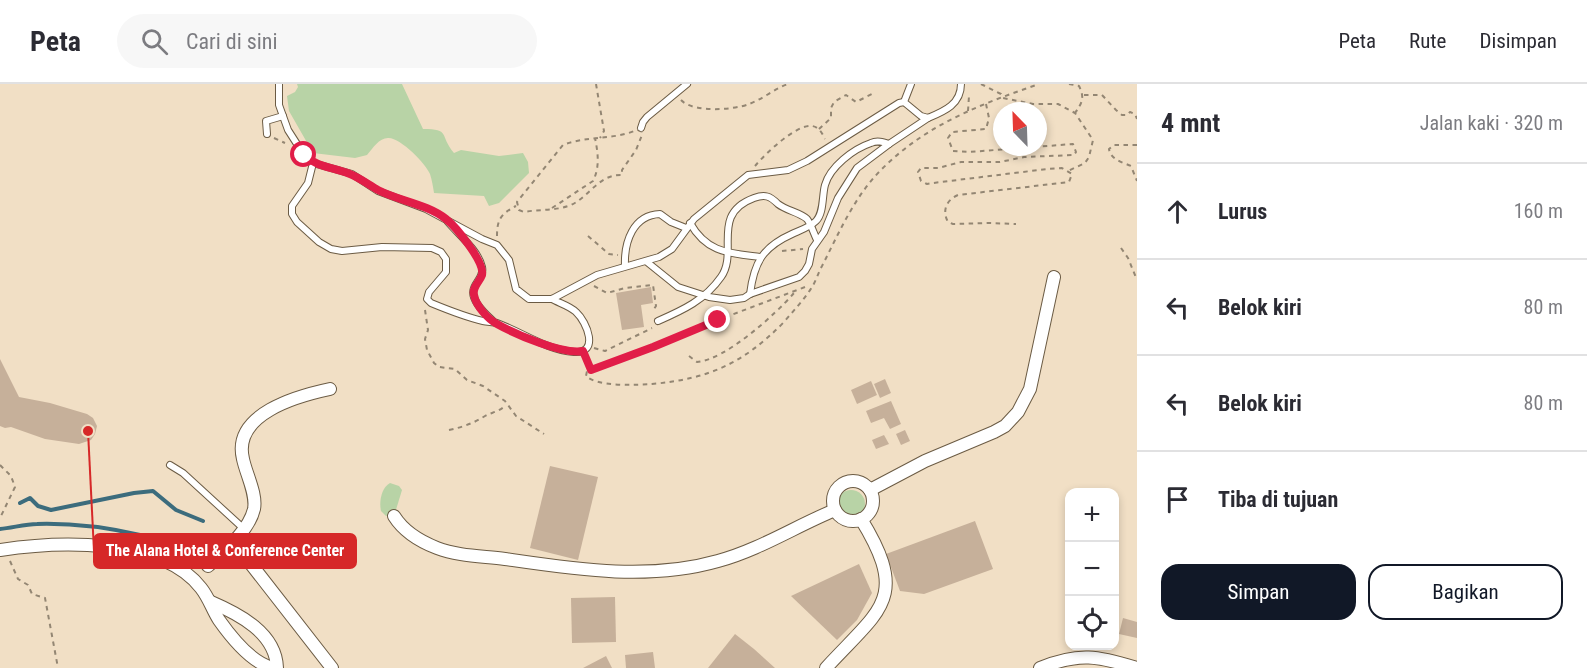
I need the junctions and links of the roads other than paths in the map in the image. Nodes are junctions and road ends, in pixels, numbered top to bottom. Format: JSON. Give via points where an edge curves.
{"nodes":[{"id":1,"x":279,"y":84,"type":"edge"},
{"id":2,"x":687,"y":84,"type":"edge"},
{"id":3,"x":911,"y":84,"type":"edge"},
{"id":4,"x":962,"y":84,"type":"edge"},
{"id":5,"x":904,"y":102,"type":"junction"},
{"id":6,"x":283,"y":116,"type":"junction"},
{"id":7,"x":928,"y":118,"type":"junction"},
{"id":8,"x":642,"y":128,"type":"road end"},
{"id":9,"x":267,"y":134,"type":"dead end"},
{"id":10,"x":889,"y":144,"type":"junction"},
{"id":11,"x":313,"y":163,"type":"junction"},
{"id":12,"x":446,"y":219,"type":"junction"},
{"id":13,"x":810,"y":225,"type":"junction"},
{"id":14,"x":688,"y":226,"type":"junction"},
{"id":15,"x":482,"y":239,"type":"junction"},
{"id":16,"x":818,"y":240,"type":"junction"},
{"id":17,"x":470,"y":247,"type":"junction"},
{"id":18,"x":729,"y":253,"type":"junction"},
{"id":19,"x":761,"y":255,"type":"junction"},
{"id":20,"x":647,"y":262,"type":"junction"},
{"id":21,"x":625,"y":266,"type":"junction"},
{"id":22,"x":1054,"y":277,"type":"dead end"},
{"id":23,"x":750,"y":294,"type":"junction"},
{"id":24,"x":705,"y":295,"type":"junction"},
{"id":25,"x":552,"y":299,"type":"junction"},
{"id":26,"x":658,"y":321,"type":"road end"},
{"id":27,"x":495,"y":323,"type":"junction"},
{"id":28,"x":330,"y":389,"type":"dead end"},
{"id":29,"x":170,"y":465,"type":"dead end"},
{"id":30,"x":870,"y":490,"type":"junction"},
{"id":31,"x":835,"y":510,"type":"junction"},
{"id":32,"x":394,"y":516,"type":"dead end"},
{"id":33,"x":861,"y":519,"type":"junction"},
{"id":34,"x":243,"y":528,"type":"junction"},
{"id":35,"x":233,"y":541,"type":"junction"},
{"id":36,"x":2,"y":549,"type":"edge"},
{"id":37,"x":208,"y":566,"type":"dead end"},
{"id":38,"x":211,"y":602,"type":"junction"},
{"id":39,"x":275,"y":668,"type":"edge"},
{"id":40,"x":332,"y":668,"type":"edge"},
{"id":41,"x":826,"y":668,"type":"edge"},
{"id":42,"x":1040,"y":668,"type":"edge"},
{"id":43,"x":1137,"y":668,"type":"edge"}],
"edges":[{"from":1,"to":6,"type":"lane"},
{"from":2,"to":8,"type":"lane","via":[[647,117]]},
{"from":3,"to":5,"type":"lane"},
{"from":4,"to":7,"type":"lane","via":[[954,104]]},
{"from":5,"to":7,"type":"lane"},
{"from":5,"to":14,"type":"lane","via":[[788,170],[748,175]]},
{"from":6,"to":9,"type":"lane","via":[[266,121]]},
{"from":6,"to":11,"type":"lane","via":[[297,144]]},
{"from":7,"to":10,"type":"lane"},
{"from":10,"to":13,"type":"lane","via":[[872,142],[835,168],[825,184],[818,220]]},
{"from":10,"to":16,"type":"lane","via":[[857,168]]},
{"from":11,"to":12,"type":"lane","via":[[352,174],[378,191]]},
{"from":11,"to":27,"type":"lane","via":[[308,183],[292,206],[292,214],[319,242],[342,251],[416,247],[441,252],[446,259],[446,272],[429,292],[431,303]]},
{"from":12,"to":15,"type":"lane"},
{"from":12,"to":17,"type":"lane"},
{"from":13,"to":16,"type":"lane"},
{"from":13,"to":18,"type":"lane","via":[[807,219],[770,196],[756,197],[741,205],[730,220]]},
{"from":13,"to":19,"type":"lane"},
{"from":14,"to":18,"type":"lane","via":[[704,242]]},
{"from":14,"to":20,"type":"lane","via":[[672,249]]},
{"from":14,"to":21,"type":"lane","via":[[664,219],[660,214],[641,219],[626,245]]},
{"from":15,"to":17,"type":"lane"},
{"from":15,"to":25,"type":"lane","via":[[497,245],[509,260],[512,280],[522,296]]},
{"from":16,"to":23,"type":"lane","via":[[799,277]]},
{"from":17,"to":27,"type":"lane","via":[[482,265],[473,294]]},
{"from":18,"to":19,"type":"lane"},
{"from":18,"to":24,"type":"lane","via":[[723,275]]},
{"from":19,"to":23,"type":"lane"},
{"from":20,"to":21,"type":"lane"},
{"from":20,"to":24,"type":"lane","via":[[678,287]]},
{"from":21,"to":25,"type":"lane","via":[[597,275]]},
{"from":22,"to":30,"type":"street","via":[[1030,389],[1018,412],[1005,426],[926,460]]},
{"from":23,"to":24,"type":"lane","via":[[730,300]]},
{"from":24,"to":26,"type":"lane"},
{"from":25,"to":27,"type":"lane","via":[[576,311],[591,339],[586,349],[575,352],[553,348]]},
{"from":28,"to":34,"type":"street","via":[[287,401],[250,424],[243,437],[242,456],[254,507]]},
{"from":29,"to":34,"type":"lane"},
{"from":30,"to":31,"type":"street","via":[[857,482],[841,485],[834,494]]},
{"from":30,"to":33,"type":"street","via":[[872,507]]},
{"from":31,"to":32,"type":"street","via":[[719,561],[668,570],[620,571],[570,569],[449,552],[408,532]]},
{"from":31,"to":33,"type":"street","via":[[849,521]]},
{"from":33,"to":41,"type":"street","via":[[885,569],[885,599]]},
{"from":34,"to":35,"type":"street"},
{"from":35,"to":37,"type":"street"},
{"from":35,"to":40,"type":"street"},
{"from":36,"to":38,"type":"street","via":[[67,544],[135,552],[171,563],[190,577]]},
{"from":38,"to":39,"type":"street","via":[[218,618],[252,657]]},
{"from":38,"to":39,"type":"street","via":[[245,618],[265,638],[276,659]]},
{"from":42,"to":43,"type":"street","via":[[1090,656]]}]}
